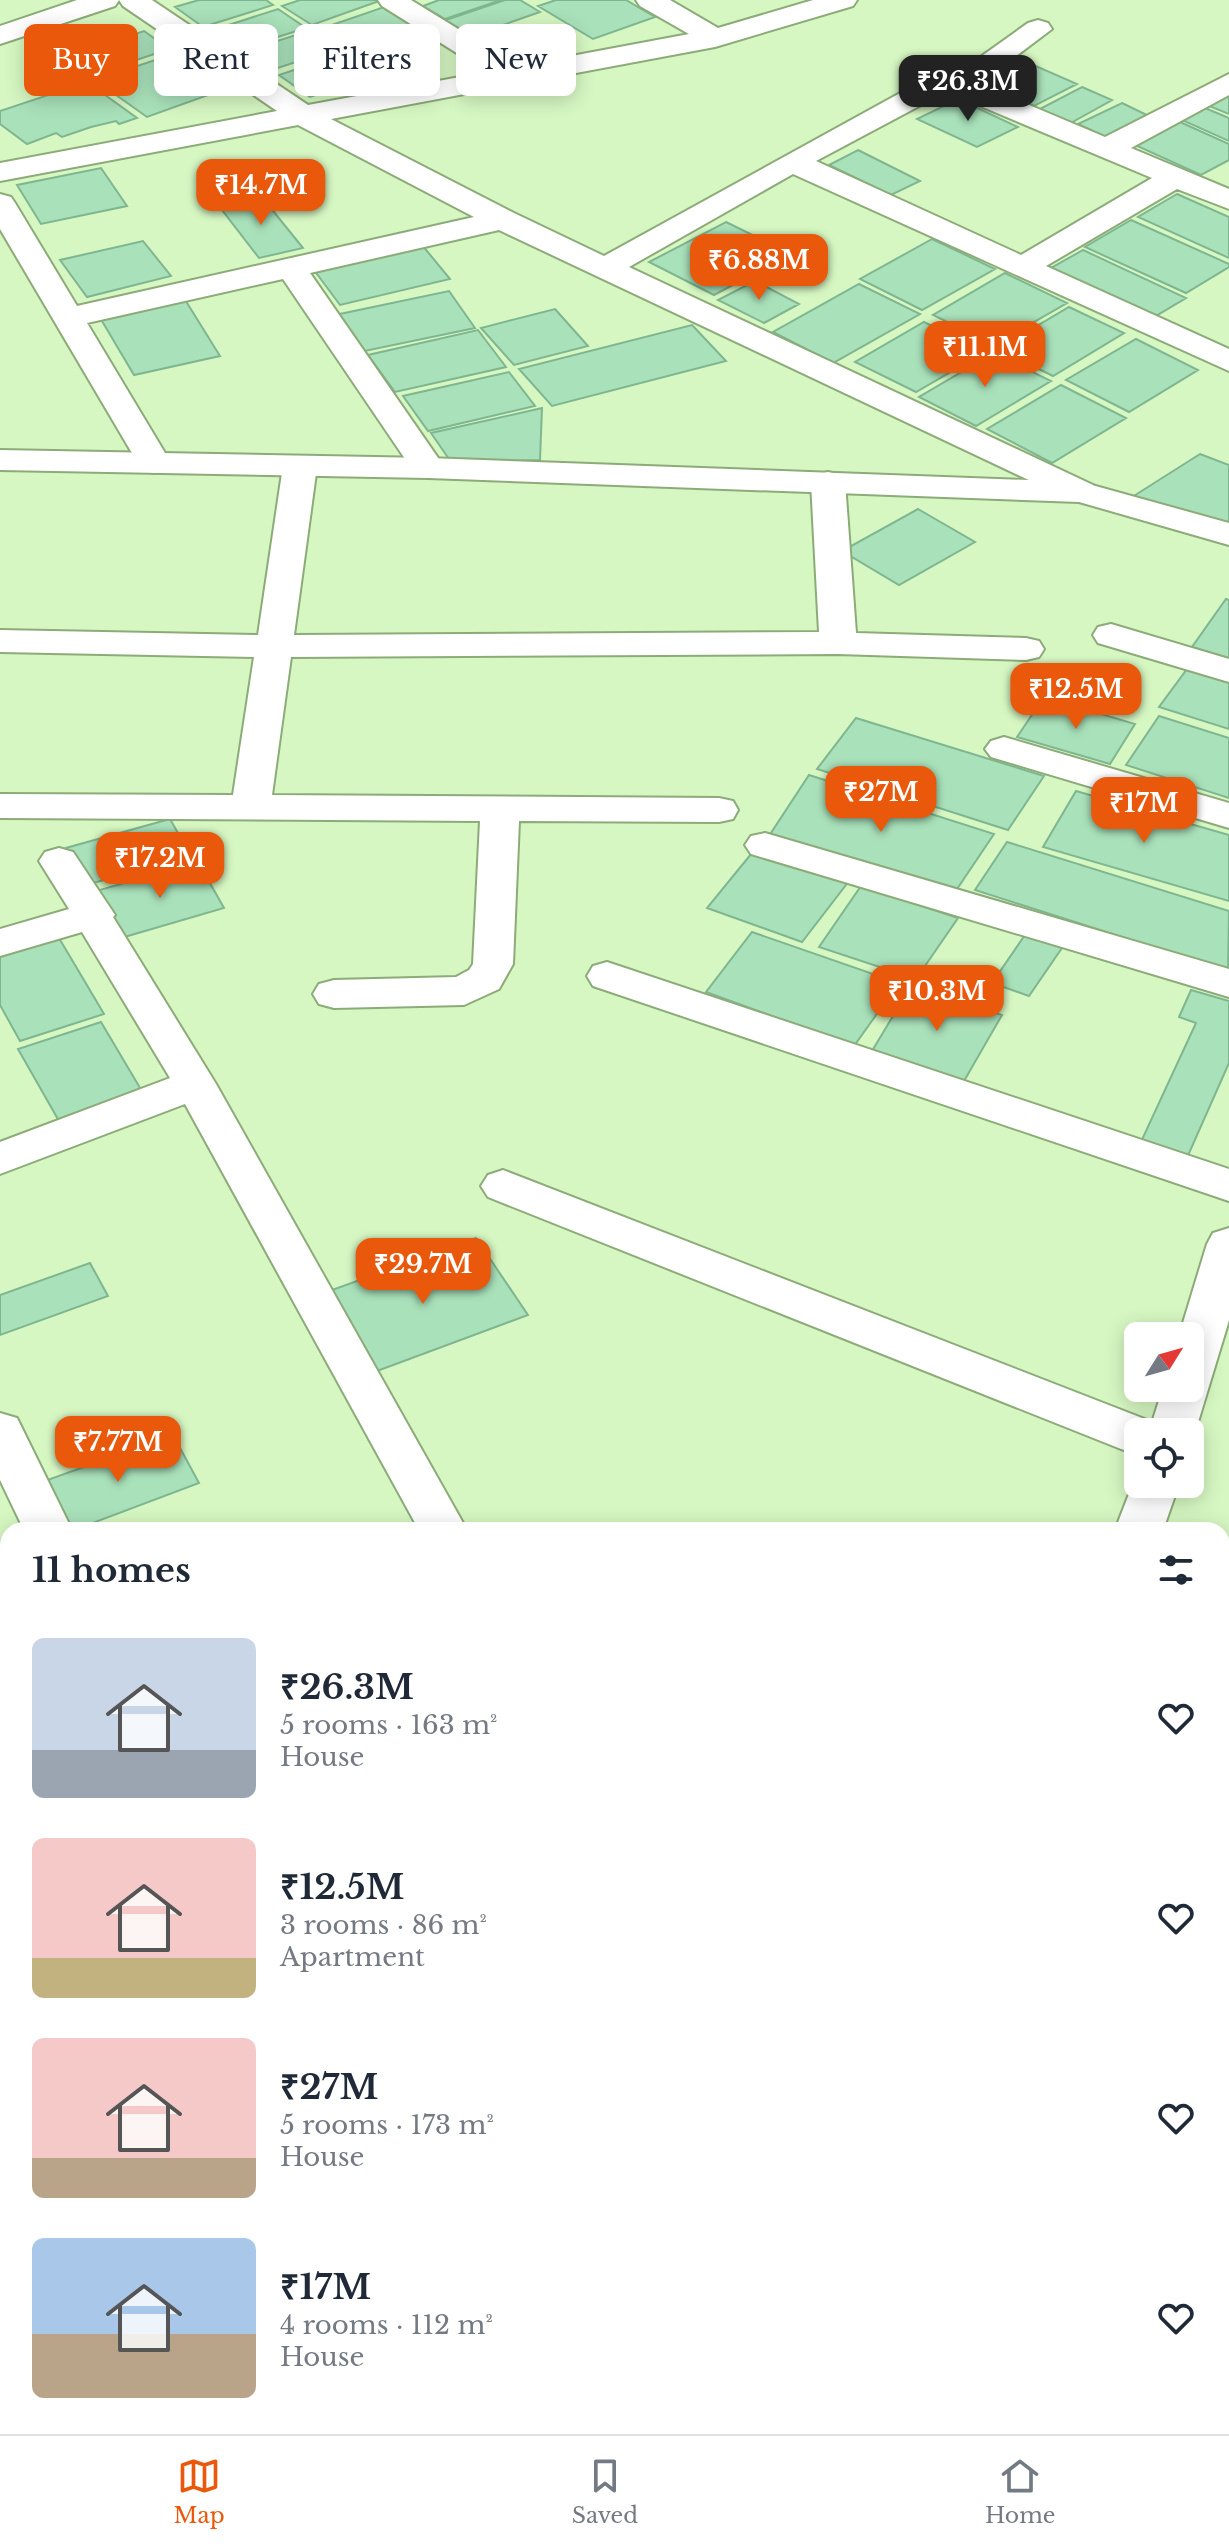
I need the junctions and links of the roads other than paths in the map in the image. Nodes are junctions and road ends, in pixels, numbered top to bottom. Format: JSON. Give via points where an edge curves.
{"nodes":[{"id":1,"x":105,"y":0,"type":"edge"},
{"id":2,"x":133,"y":0,"type":"edge"},
{"id":3,"x":392,"y":0,"type":"edge"},
{"id":4,"x":650,"y":0,"type":"edge"},
{"id":5,"x":843,"y":0,"type":"edge"},
{"id":6,"x":1038,"y":29,"type":"dead end"},
{"id":7,"x":0,"y":35,"type":"edge"},
{"id":8,"x":715,"y":38,"type":"junction"},
{"id":9,"x":456,"y":40,"type":"edge"},
{"id":10,"x":576,"y":64,"type":"edge"},
{"id":11,"x":1229,"y":83,"type":"edge"},
{"id":12,"x":958,"y":86,"type":"junction"},
{"id":13,"x":456,"y":87,"type":"edge"},
{"id":14,"x":305,"y":117,"type":"junction"},
{"id":15,"x":0,"y":142,"type":"edge"},
{"id":16,"x":1106,"y":149,"type":"junction"},
{"id":17,"x":792,"y":162,"type":"junction"},
{"id":18,"x":30,"y":167,"type":"junction"},
{"id":19,"x":0,"y":172,"type":"edge"},
{"id":20,"x":1176,"y":177,"type":"junction"},
{"id":21,"x":1229,"y":200,"type":"edge"},
{"id":22,"x":0,"y":203,"type":"edge"},
{"id":23,"x":503,"y":220,"type":"junction"},
{"id":24,"x":290,"y":267,"type":"junction"},
{"id":25,"x":607,"y":267,"type":"junction"},
{"id":26,"x":1022,"y":267,"type":"junction"},
{"id":27,"x":68,"y":318,"type":"junction"},
{"id":28,"x":1229,"y":361,"type":"edge"},
{"id":29,"x":0,"y":460,"type":"edge"},
{"id":30,"x":154,"y":463,"type":"junction"},
{"id":31,"x":300,"y":466,"type":"junction"},
{"id":32,"x":428,"y":468,"type":"junction"},
{"id":33,"x":828,"y":482,"type":"junction"},
{"id":34,"x":1081,"y":492,"type":"junction"},
{"id":35,"x":1229,"y":534,"type":"edge"},
{"id":36,"x":1111,"y":635,"type":"dead end"},
{"id":37,"x":0,"y":641,"type":"edge"},
{"id":38,"x":838,"y":643,"type":"junction"},
{"id":39,"x":274,"y":646,"type":"junction"},
{"id":40,"x":1026,"y":649,"type":"dead end"},
{"id":41,"x":1229,"y":671,"type":"edge"},
{"id":42,"x":1004,"y":749,"type":"dead end"},
{"id":43,"x":0,"y":806,"type":"edge"},
{"id":44,"x":251,"y":807,"type":"junction"},
{"id":45,"x":500,"y":809,"type":"junction"},
{"id":46,"x":719,"y":810,"type":"dead end"},
{"id":47,"x":1229,"y":816,"type":"edge"},
{"id":48,"x":765,"y":845,"type":"dead end"},
{"id":49,"x":59,"y":861,"type":"dead end"},
{"id":50,"x":95,"y":915,"type":"junction"},
{"id":51,"x":0,"y":943,"type":"edge"},
{"id":52,"x":607,"y":976,"type":"dead end"},
{"id":53,"x":1229,"y":983,"type":"edge"},
{"id":54,"x":334,"y":994,"type":"dead end"},
{"id":55,"x":195,"y":1084,"type":"junction"},
{"id":56,"x":0,"y":1159,"type":"edge"},
{"id":57,"x":1229,"y":1185,"type":"edge"},
{"id":58,"x":503,"y":1186,"type":"dead end"},
{"id":59,"x":1229,"y":1244,"type":"edge"},
{"id":60,"x":1204,"y":1327,"type":"edge"},
{"id":61,"x":1124,"y":1430,"type":"edge"},
{"id":62,"x":0,"y":1431,"type":"edge"},
{"id":63,"x":1150,"y":1498,"type":"edge"},
{"id":64,"x":44,"y":1522,"type":"edge"},
{"id":65,"x":439,"y":1522,"type":"edge"},
{"id":66,"x":1142,"y":1522,"type":"edge"}],
"edges":[{"from":1,"to":7,"type":"street"},
{"from":2,"to":14,"type":"street"},
{"from":3,"to":9,"type":"street"},
{"from":4,"to":8,"type":"street"},
{"from":5,"to":8,"type":"street"},
{"from":6,"to":12,"type":"street"},
{"from":8,"to":10,"type":"street"},
{"from":11,"to":16,"type":"street"},
{"from":12,"to":16,"type":"street"},
{"from":12,"to":17,"type":"street","via":[[932,87]]},
{"from":13,"to":14,"type":"street"},
{"from":14,"to":18,"type":"street"},
{"from":14,"to":23,"type":"street"},
{"from":15,"to":18,"type":"street"},
{"from":16,"to":20,"type":"street"},
{"from":17,"to":25,"type":"street"},
{"from":17,"to":26,"type":"street"},
{"from":18,"to":19,"type":"street"},
{"from":20,"to":21,"type":"street"},
{"from":20,"to":26,"type":"street"},
{"from":22,"to":27,"type":"street"},
{"from":23,"to":24,"type":"street"},
{"from":23,"to":25,"type":"street"},
{"from":24,"to":27,"type":"street"},
{"from":24,"to":32,"type":"street"},
{"from":25,"to":34,"type":"street"},
{"from":26,"to":28,"type":"street"},
{"from":27,"to":30,"type":"street"},
{"from":29,"to":30,"type":"street"},
{"from":30,"to":31,"type":"street"},
{"from":31,"to":32,"type":"street"},
{"from":31,"to":39,"type":"street"},
{"from":32,"to":33,"type":"street"},
{"from":33,"to":34,"type":"street"},
{"from":33,"to":38,"type":"street"},
{"from":34,"to":35,"type":"street"},
{"from":36,"to":41,"type":"street"},
{"from":37,"to":39,"type":"street"},
{"from":38,"to":39,"type":"street"},
{"from":38,"to":40,"type":"street"},
{"from":39,"to":44,"type":"street"},
{"from":42,"to":47,"type":"street"},
{"from":43,"to":44,"type":"street"},
{"from":44,"to":45,"type":"street"},
{"from":45,"to":46,"type":"street"},
{"from":45,"to":54,"type":"street","via":[[493,964],[485,979],[464,991]]},
{"from":48,"to":53,"type":"street"},
{"from":49,"to":50,"type":"street"},
{"from":50,"to":51,"type":"street"},
{"from":50,"to":55,"type":"street"},
{"from":52,"to":57,"type":"street"},
{"from":55,"to":56,"type":"street"},
{"from":55,"to":65,"type":"street"},
{"from":58,"to":61,"type":"street"},
{"from":59,"to":60,"type":"street"},
{"from":62,"to":64,"type":"street"},
{"from":63,"to":66,"type":"street"}]}
